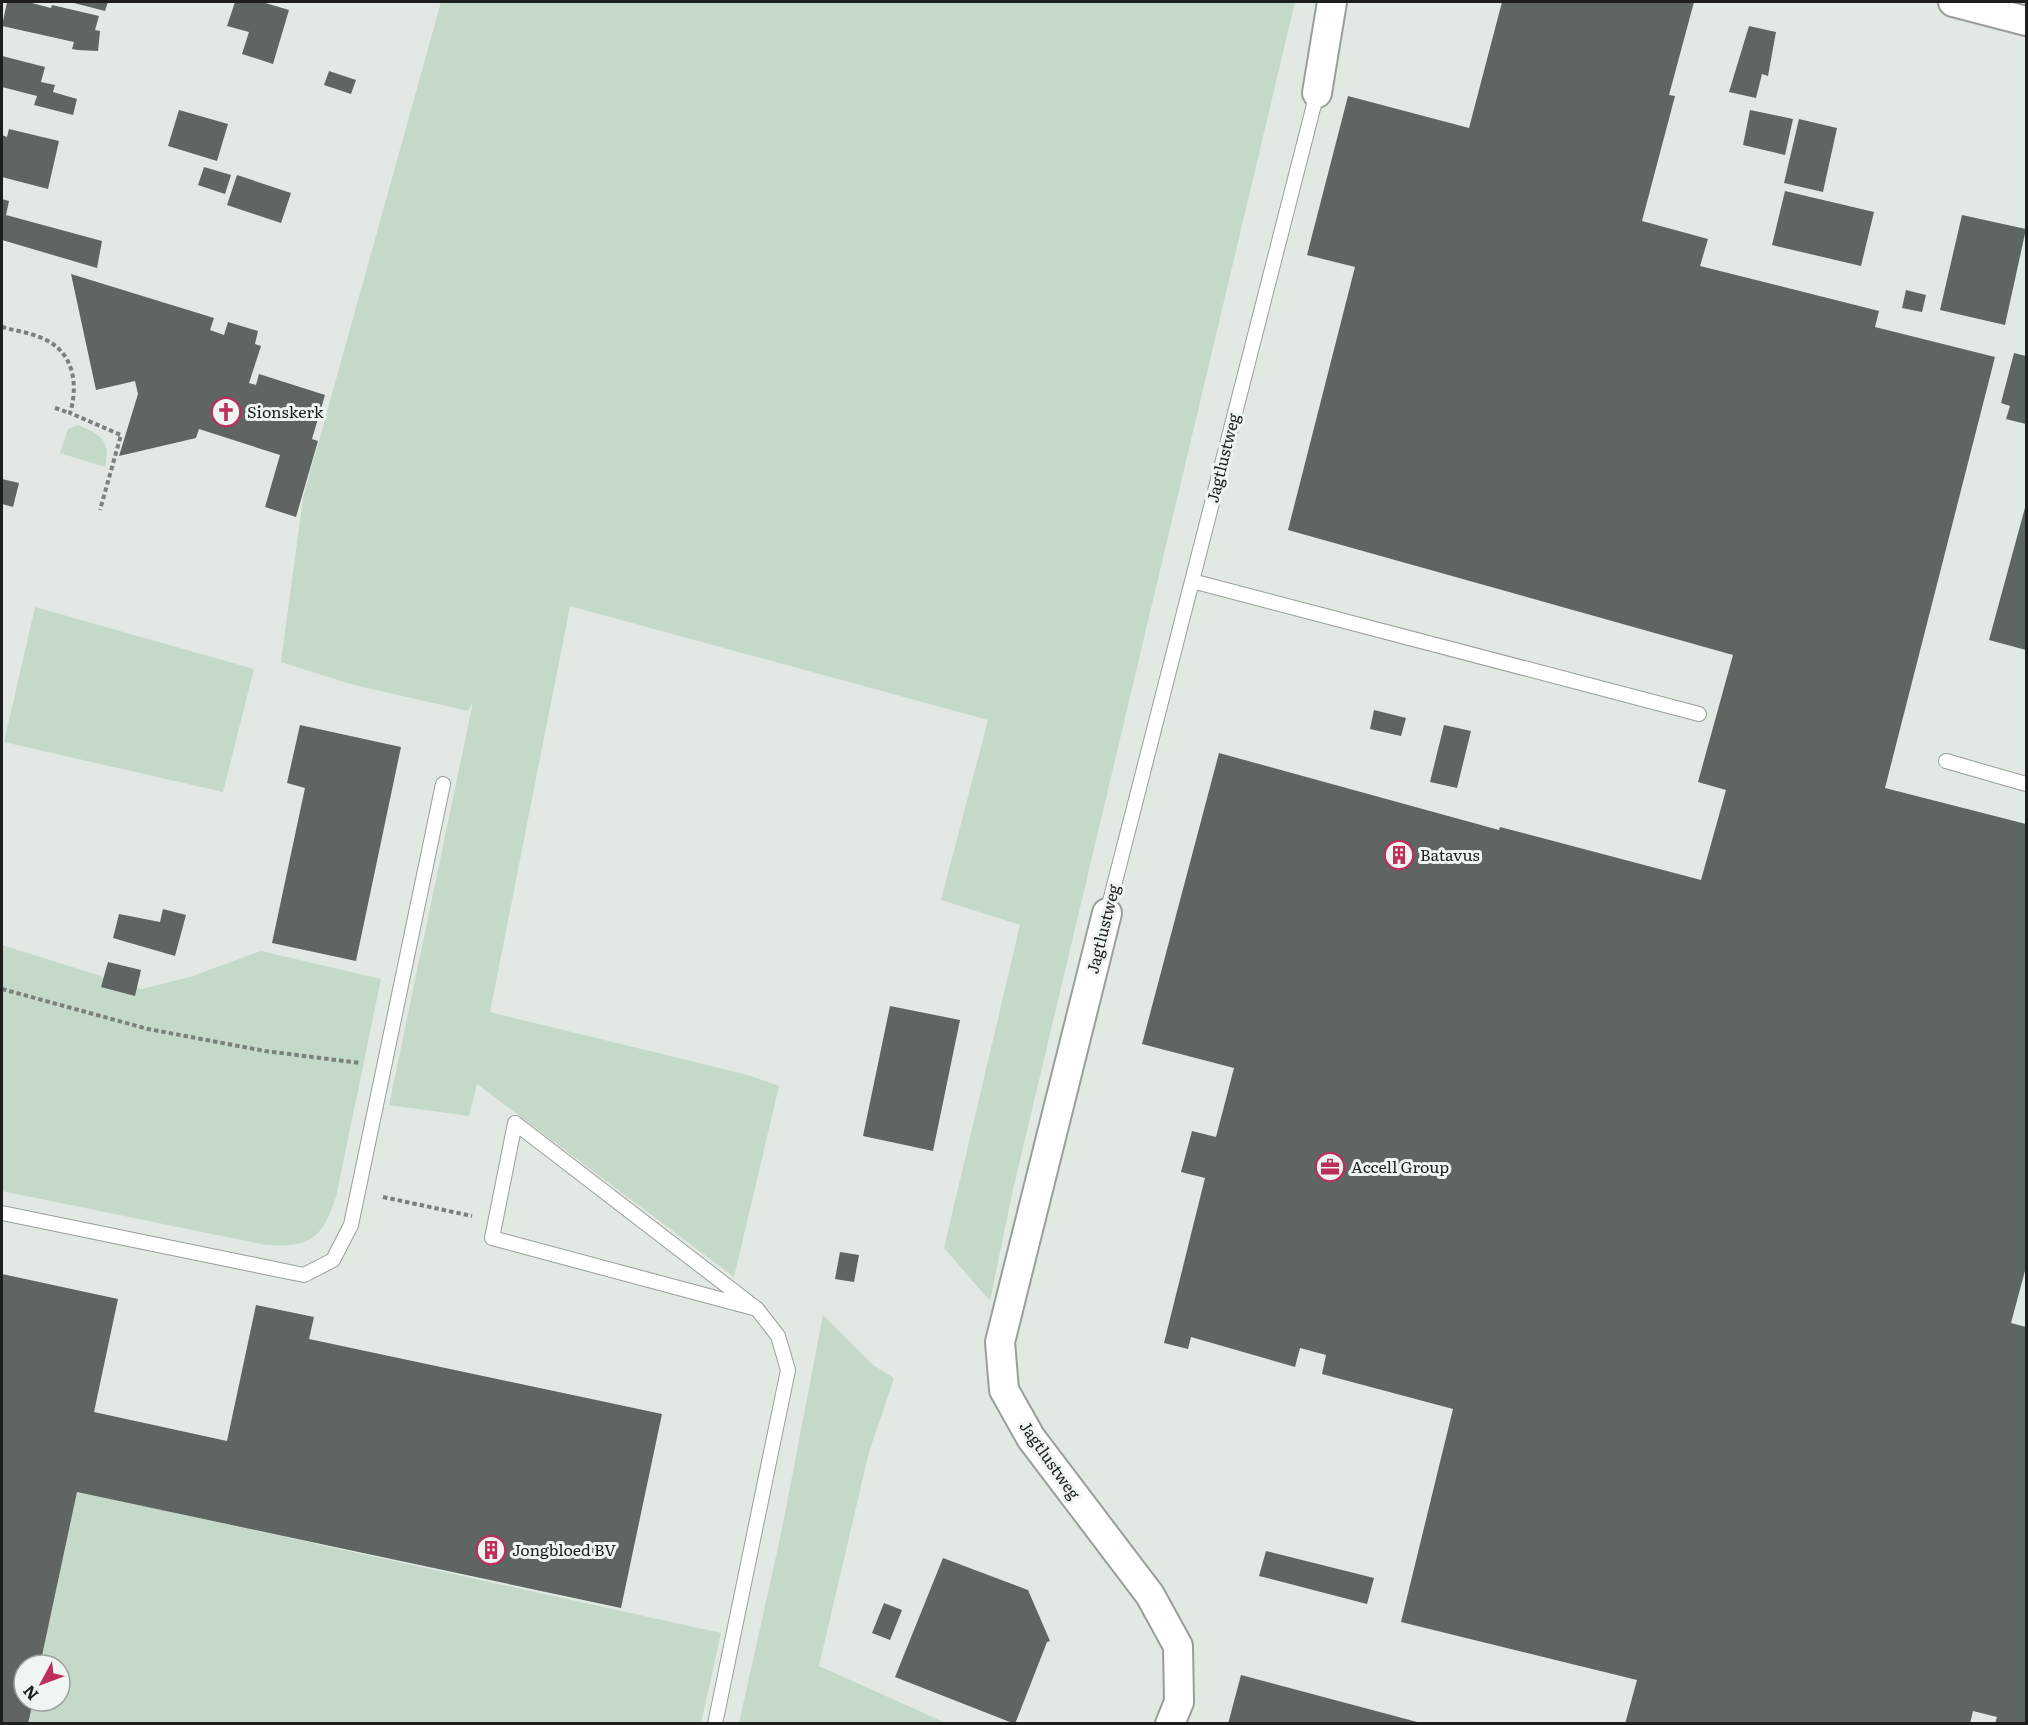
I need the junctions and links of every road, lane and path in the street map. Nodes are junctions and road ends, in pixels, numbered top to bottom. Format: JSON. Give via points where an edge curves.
{"nodes":[{"id":1,"x":1332,"y":2,"type":"edge"},
{"id":2,"x":1953,"y":2,"type":"edge"},
{"id":3,"x":2026,"y":21,"type":"edge"},
{"id":4,"x":1317,"y":93,"type":"joint"},
{"id":5,"x":2,"y":327,"type":"edge"},
{"id":6,"x":54,"y":408,"type":"dead end"},
{"id":7,"x":70,"y":413,"type":"junction"},
{"id":8,"x":100,"y":510,"type":"dead end"},
{"id":9,"x":1192,"y":581,"type":"junction"},
{"id":10,"x":1699,"y":714,"type":"dead end"},
{"id":11,"x":1946,"y":761,"type":"dead end"},
{"id":12,"x":443,"y":784,"type":"dead end"},
{"id":13,"x":2026,"y":784,"type":"edge"},
{"id":14,"x":1107,"y":913,"type":"joint"},
{"id":15,"x":2,"y":989,"type":"edge"},
{"id":16,"x":384,"y":1067,"type":"junction"},
{"id":17,"x":358,"y":1192,"type":"junction"},
{"id":18,"x":2,"y":1213,"type":"edge"},
{"id":19,"x":496,"y":1220,"type":"junction"},
{"id":20,"x":757,"y":1309,"type":"junction"},
{"id":21,"x":715,"y":1724,"type":"edge"},
{"id":22,"x":1170,"y":1724,"type":"edge"}],
"edges":[{"from":1,"to":4,"type":"street"},
{"from":2,"to":3,"type":"street"},
{"from":4,"to":9,"type":"lane","name":"Jagtlustweg"},
{"from":5,"to":7,"type":"path","via":[[48,340],[62,354],[76,387]]},
{"from":6,"to":7,"type":"path"},
{"from":7,"to":8,"type":"path","via":[[121,435]]},
{"from":9,"to":10,"type":"lane"},
{"from":9,"to":14,"type":"lane","name":"Jagtlustweg"},
{"from":11,"to":13,"type":"lane"},
{"from":12,"to":16,"type":"lane"},
{"from":14,"to":22,"type":"street","name":"Jagtlustweg","via":[[1000,1342],[1005,1390],[1031,1438],[1150,1595],[1178,1646],[1179,1702]]},
{"from":15,"to":16,"type":"path","via":[[148,1029],[265,1052]]},
{"from":16,"to":17,"type":"lane"},
{"from":17,"to":18,"type":"lane","via":[[351,1225],[333,1260],[304,1275]]},
{"from":17,"to":19,"type":"path"},
{"from":19,"to":20,"type":"lane","via":[[492,1238]]},
{"from":19,"to":20,"type":"lane","via":[[515,1124]]},
{"from":20,"to":21,"type":"lane","via":[[778,1336],[788,1370]]}]}
